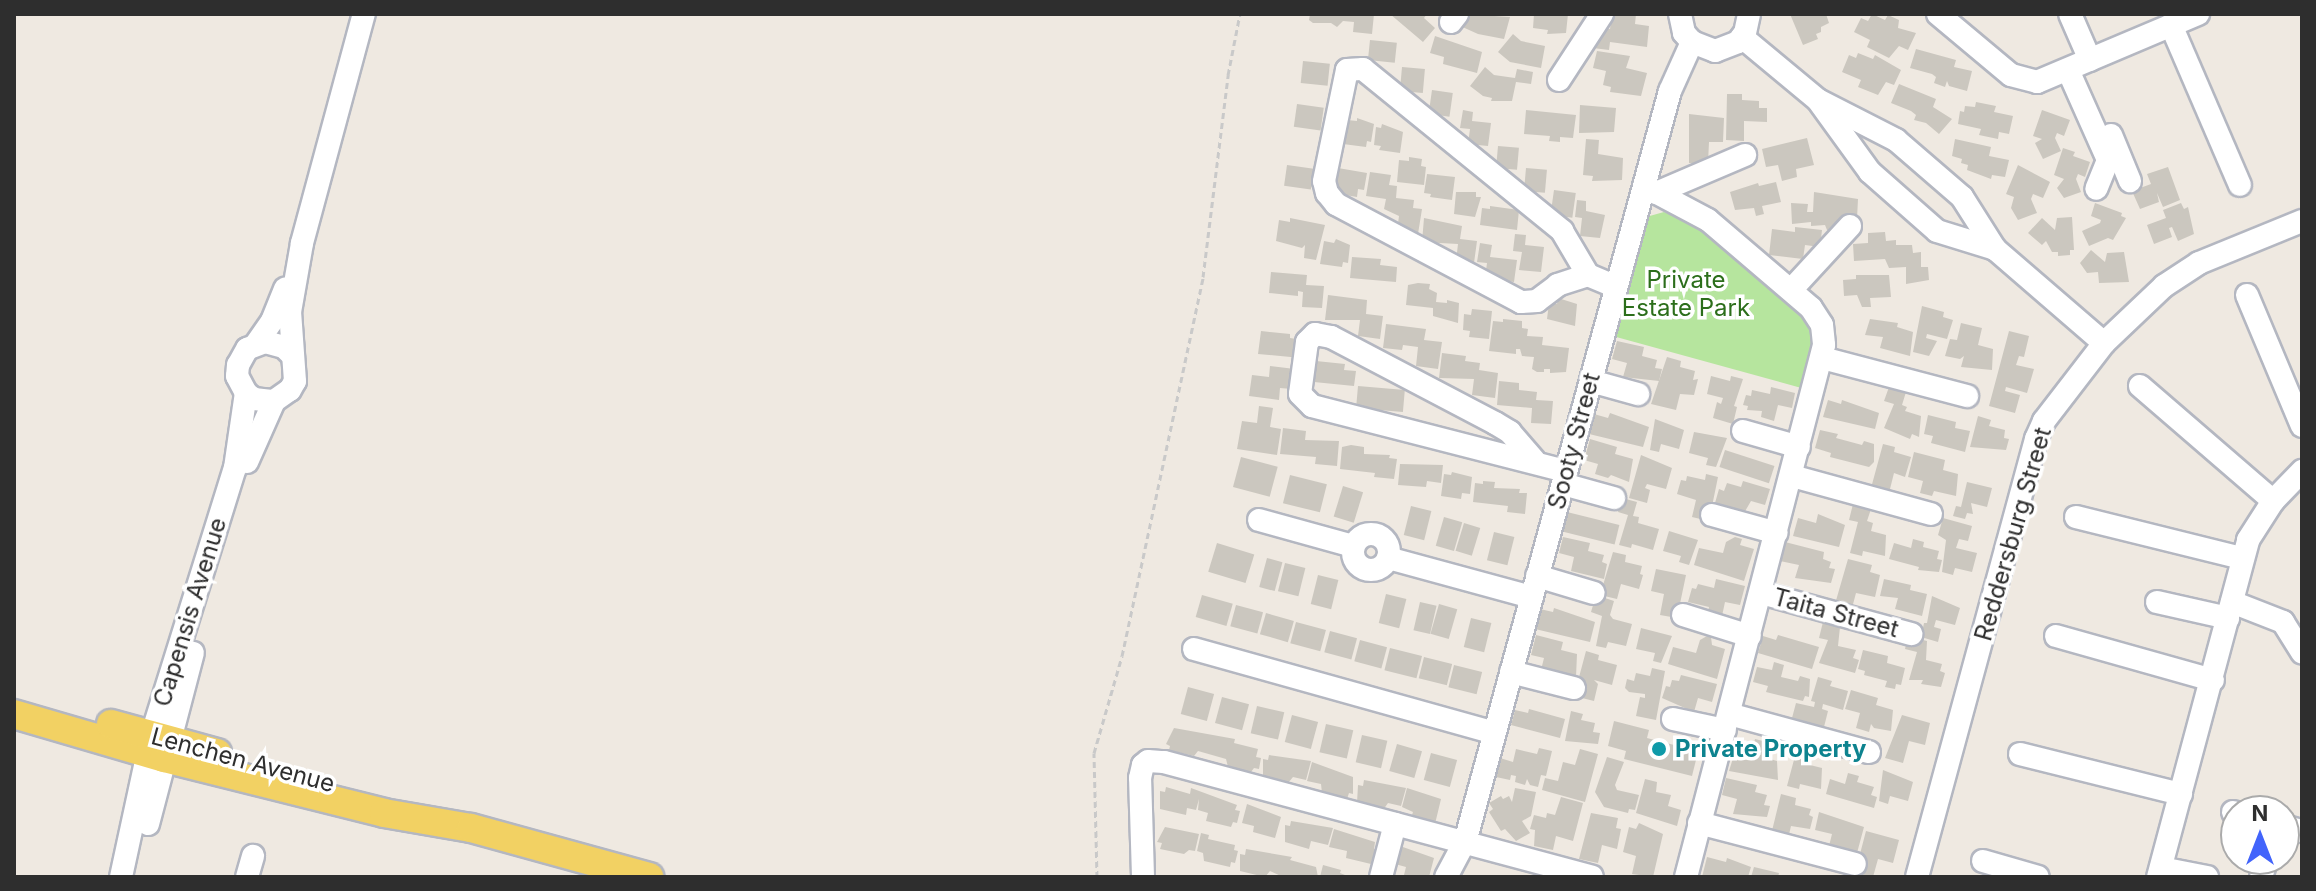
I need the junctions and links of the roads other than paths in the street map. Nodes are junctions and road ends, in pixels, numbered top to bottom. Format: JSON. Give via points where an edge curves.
{"nodes":[{"id":1,"x":364,"y":14,"type":"edge"},
{"id":2,"x":1602,"y":14,"type":"edge"},
{"id":3,"x":1680,"y":14,"type":"edge"},
{"id":4,"x":1749,"y":14,"type":"edge"},
{"id":5,"x":1938,"y":14,"type":"edge"},
{"id":6,"x":2070,"y":14,"type":"edge"},
{"id":7,"x":2188,"y":17,"type":"edge"},
{"id":8,"x":1742,"y":37,"type":"junction"},
{"id":9,"x":1692,"y":42,"type":"junction"},
{"id":10,"x":2080,"y":65,"type":"junction"},
{"id":11,"x":1559,"y":80,"type":"dead end"},
{"id":12,"x":1818,"y":100,"type":"junction"},
{"id":13,"x":2240,"y":151,"type":"dead end"},
{"id":14,"x":1745,"y":155,"type":"dead end"},
{"id":15,"x":2130,"y":181,"type":"dead end"},
{"id":16,"x":1944,"y":184,"type":"junction"},
{"id":17,"x":2240,"y":185,"type":"dead end"},
{"id":18,"x":2096,"y":189,"type":"dead end"},
{"id":19,"x":1650,"y":190,"type":"junction"},
{"id":20,"x":1919,"y":214,"type":"junction"},
{"id":21,"x":2302,"y":221,"type":"edge"},
{"id":22,"x":1850,"y":226,"type":"dead end"},
{"id":23,"x":302,"y":243,"type":"junction"},
{"id":24,"x":1995,"y":249,"type":"junction"},
{"id":25,"x":1588,"y":275,"type":"junction"},
{"id":26,"x":1616,"y":287,"type":"junction"},
{"id":27,"x":1791,"y":290,"type":"junction"},
{"id":28,"x":2247,"y":295,"type":"dead end"},
{"id":29,"x":2104,"y":343,"type":"junction"},
{"id":30,"x":256,"y":344,"type":"junction"},
{"id":31,"x":291,"y":354,"type":"junction"},
{"id":32,"x":1822,"y":358,"type":"junction"},
{"id":33,"x":1591,"y":381,"type":"junction"},
{"id":34,"x":2140,"y":386,"type":"dead end"},
{"id":35,"x":246,"y":393,"type":"junction"},
{"id":36,"x":1638,"y":394,"type":"dead end"},
{"id":37,"x":1967,"y":396,"type":"dead end"},
{"id":38,"x":274,"y":401,"type":"junction"},
{"id":39,"x":2302,"y":426,"type":"edge"},
{"id":40,"x":1743,"y":431,"type":"dead end"},
{"id":41,"x":1799,"y":447,"type":"junction"},
{"id":42,"x":1534,"y":460,"type":"junction"},
{"id":43,"x":2302,"y":471,"type":"edge"},
{"id":44,"x":1792,"y":476,"type":"junction"},
{"id":45,"x":1564,"y":478,"type":"junction"},
{"id":46,"x":1614,"y":498,"type":"dead end"},
{"id":47,"x":2273,"y":501,"type":"junction"},
{"id":48,"x":1931,"y":514,"type":"dead end"},
{"id":49,"x":1712,"y":515,"type":"dead end"},
{"id":50,"x":2076,"y":517,"type":"dead end"},
{"id":51,"x":1259,"y":520,"type":"dead end"},
{"id":52,"x":1777,"y":533,"type":"junction"},
{"id":53,"x":2242,"y":558,"type":"junction"},
{"id":54,"x":1534,"y":586,"type":"junction"},
{"id":55,"x":1594,"y":593,"type":"dead end"},
{"id":56,"x":1761,"y":593,"type":"junction"},
{"id":57,"x":2157,"y":602,"type":"dead end"},
{"id":58,"x":2230,"y":610,"type":"junction"},
{"id":59,"x":1683,"y":615,"type":"dead end"},
{"id":60,"x":1911,"y":634,"type":"dead end"},
{"id":61,"x":1750,"y":636,"type":"junction"},
{"id":62,"x":2056,"y":636,"type":"dead end"},
{"id":63,"x":1194,"y":649,"type":"dead end"},
{"id":64,"x":2302,"y":652,"type":"edge"},
{"id":65,"x":1511,"y":672,"type":"junction"},
{"id":66,"x":2213,"y":680,"type":"junction"},
{"id":67,"x":1574,"y":688,"type":"dead end"},
{"id":68,"x":14,"y":698,"type":"edge"},
{"id":69,"x":14,"y":714,"type":"edge"},
{"id":70,"x":1673,"y":719,"type":"dead end"},
{"id":71,"x":1727,"y":722,"type":"junction"},
{"id":72,"x":1494,"y":733,"type":"junction"},
{"id":73,"x":158,"y":746,"type":"junction"},
{"id":74,"x":1869,"y":752,"type":"dead end"},
{"id":75,"x":2020,"y":754,"type":"dead end"},
{"id":76,"x":2181,"y":794,"type":"junction"},
{"id":77,"x":1699,"y":823,"type":"junction"},
{"id":78,"x":1395,"y":824,"type":"junction"},
{"id":79,"x":1465,"y":842,"type":"junction"},
{"id":80,"x":1983,"y":861,"type":"dead end"},
{"id":81,"x":1855,"y":864,"type":"dead end"},
{"id":82,"x":2160,"y":872,"type":"edge"},
{"id":83,"x":1582,"y":876,"type":"edge"},
{"id":84,"x":121,"y":877,"type":"edge"},
{"id":85,"x":134,"y":877,"type":"edge"},
{"id":86,"x":649,"y":877,"type":"edge"},
{"id":87,"x":1143,"y":877,"type":"edge"},
{"id":88,"x":1381,"y":877,"type":"edge"},
{"id":89,"x":1446,"y":877,"type":"edge"},
{"id":90,"x":1686,"y":877,"type":"edge"},
{"id":91,"x":1917,"y":877,"type":"edge"},
{"id":92,"x":2038,"y":877,"type":"edge"},
{"id":93,"x":2207,"y":877,"type":"edge"}],
"edges":[{"from":1,"to":23,"type":"street"},
{"from":2,"to":11,"type":"street"},
{"from":3,"to":9,"type":"street"},
{"from":4,"to":8,"type":"street"},
{"from":5,"to":10,"type":"street","via":[[2021,81],[2043,81]]},
{"from":6,"to":10,"type":"street"},
{"from":7,"to":10,"type":"street"},
{"from":7,"to":13,"type":"street"},
{"from":7,"to":17,"type":"street"},
{"from":8,"to":9,"type":"street","via":[[1715,51]]},
{"from":8,"to":12,"type":"street"},
{"from":9,"to":19,"type":"street","name":"Sooty Street","via":[[1672,83]]},
{"from":10,"to":15,"type":"street"},
{"from":10,"to":18,"type":"street","via":[[2108,160]]},
{"from":12,"to":16,"type":"street","via":[[1887,133]]},
{"from":12,"to":20,"type":"street","via":[[1870,172]]},
{"from":14,"to":19,"type":"street"},
{"from":16,"to":20,"type":"street"},
{"from":16,"to":24,"type":"street","via":[[1967,203]]},
{"from":19,"to":26,"type":"street","name":"Sooty Street"},
{"from":19,"to":27,"type":"street","name":"Taita Street","via":[[1708,220]]},
{"from":20,"to":24,"type":"street","via":[[1937,231]]},
{"from":21,"to":29,"type":"street","name":"Reddersburg Street","via":[[2188,270]]},
{"from":22,"to":27,"type":"street"},
{"from":23,"to":30,"type":"street","via":[[276,313]]},
{"from":23,"to":31,"type":"street","via":[[290,312]]},
{"from":24,"to":29,"type":"street"},
{"from":25,"to":25,"type":"street","via":[[1558,285],[1537,301],[1521,302],[1336,204],[1324,181],[1347,70],[1363,69],[1562,231]]},
{"from":25,"to":26,"type":"street"},
{"from":26,"to":33,"type":"street","name":"Sooty Street"},
{"from":27,"to":32,"type":"street","name":"Taita Street","via":[[1818,316]]},
{"from":28,"to":39,"type":"street"},
{"from":29,"to":91,"type":"street","name":"Reddersburg Street","via":[[2055,405],[2036,439]]},
{"from":30,"to":31,"type":"street","via":[[275,343]]},
{"from":30,"to":35,"type":"street","via":[[238,365]]},
{"from":31,"to":38,"type":"street","via":[[295,381]]},
{"from":32,"to":37,"type":"street"},
{"from":32,"to":41,"type":"street","name":"Taita Street"},
{"from":33,"to":36,"type":"street"},
{"from":33,"to":45,"type":"street","name":"Sooty Street"},
{"from":34,"to":47,"type":"street"},
{"from":35,"to":38,"type":"street"},
{"from":35,"to":73,"type":"street","name":"Capensis Avenue","via":[[235,468]]},
{"from":38,"to":73,"type":"street","name":"Capensis Avenue","via":[[246,463]]},
{"from":40,"to":41,"type":"street"},
{"from":41,"to":44,"type":"street","name":"Taita Street"},
{"from":42,"to":42,"type":"street","via":[[1312,406],[1300,394],[1307,342],[1315,334],[1325,334],[1358,351],[1510,432]]},
{"from":42,"to":45,"type":"street"},
{"from":43,"to":47,"type":"street"},
{"from":44,"to":48,"type":"street"},
{"from":44,"to":52,"type":"street","name":"Taita Street"},
{"from":45,"to":46,"type":"street"},
{"from":45,"to":54,"type":"street","name":"Sooty Street"},
{"from":47,"to":53,"type":"street","via":[[2253,528]]},
{"from":49,"to":52,"type":"street"},
{"from":50,"to":53,"type":"street"},
{"from":51,"to":54,"type":"street","via":[[1353,546],[1357,564],[1368,570],[1380,568],[1388,558]]},
{"from":52,"to":56,"type":"street","name":"Taita Street"},
{"from":53,"to":58,"type":"street"},
{"from":54,"to":55,"type":"street"},
{"from":54,"to":65,"type":"street","name":"Sooty Street"},
{"from":56,"to":60,"type":"street","name":"Taita Street"},
{"from":56,"to":61,"type":"street","name":"Taita Street"},
{"from":57,"to":58,"type":"street"},
{"from":58,"to":64,"type":"street","via":[[2283,622]]},
{"from":58,"to":66,"type":"street"},
{"from":59,"to":61,"type":"street"},
{"from":61,"to":71,"type":"street","name":"Taita Street"},
{"from":62,"to":66,"type":"street"},
{"from":63,"to":72,"type":"street"},
{"from":65,"to":67,"type":"street"},
{"from":65,"to":72,"type":"street","name":"Sooty Street"},
{"from":66,"to":76,"type":"street"},
{"from":68,"to":73,"type":"main road","name":"Lenchen Avenue"},
{"from":69,"to":73,"type":"main road","name":"Lenchen Avenue"},
{"from":70,"to":71,"type":"street"},
{"from":71,"to":74,"type":"street"},
{"from":71,"to":77,"type":"street","name":"Taita Street"},
{"from":72,"to":79,"type":"street","name":"Sooty Street"},
{"from":73,"to":84,"type":"street","name":"Capensis Avenue"},
{"from":73,"to":85,"type":"street","name":"Capensis Avenue"},
{"from":73,"to":86,"type":"main road","name":"Lenchen Avenue","via":[[384,813],[471,828]]},
{"from":75,"to":76,"type":"street"},
{"from":76,"to":82,"type":"street"},
{"from":77,"to":81,"type":"street"},
{"from":77,"to":90,"type":"street","name":"Taita Street"},
{"from":78,"to":79,"type":"street"},
{"from":78,"to":87,"type":"street","via":[[1148,761],[1140,778]]},
{"from":78,"to":88,"type":"street"},
{"from":79,"to":83,"type":"street"},
{"from":79,"to":89,"type":"street","name":"Sooty Street"},
{"from":80,"to":92,"type":"street"},
{"from":82,"to":93,"type":"street"}]}
